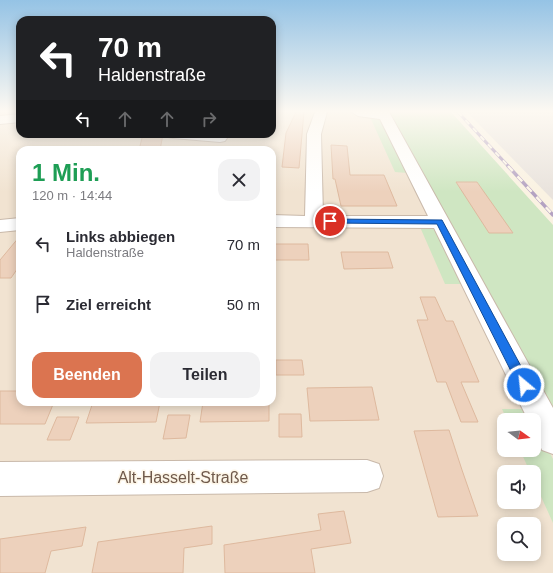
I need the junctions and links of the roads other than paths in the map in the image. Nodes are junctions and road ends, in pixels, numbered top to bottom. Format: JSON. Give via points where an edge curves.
{"nodes":[{"id":1,"x":314,"y":139,"type":"edge"},
{"id":2,"x":397,"y":139,"type":"edge"},
{"id":3,"x":314,"y":221,"type":"junction"},
{"id":4,"x":276,"y":222,"type":"edge"},
{"id":5,"x":439,"y":222,"type":"junction"},
{"id":6,"x":16,"y":224,"type":"edge"},
{"id":7,"x":0,"y":226,"type":"edge"},
{"id":8,"x":553,"y":439,"type":"edge"},
{"id":9,"x":367,"y":476,"type":"dead end"},
{"id":10,"x":0,"y":479,"type":"edge"}],
"edges":[{"from":1,"to":3,"type":"street"},
{"from":2,"to":5,"type":"street"},
{"from":3,"to":4,"type":"street"},
{"from":3,"to":5,"type":"street"},
{"from":5,"to":8,"type":"street"},
{"from":6,"to":7,"type":"street"},
{"from":9,"to":10,"type":"street","name":"Alt-Hasselt-Straße"}]}
